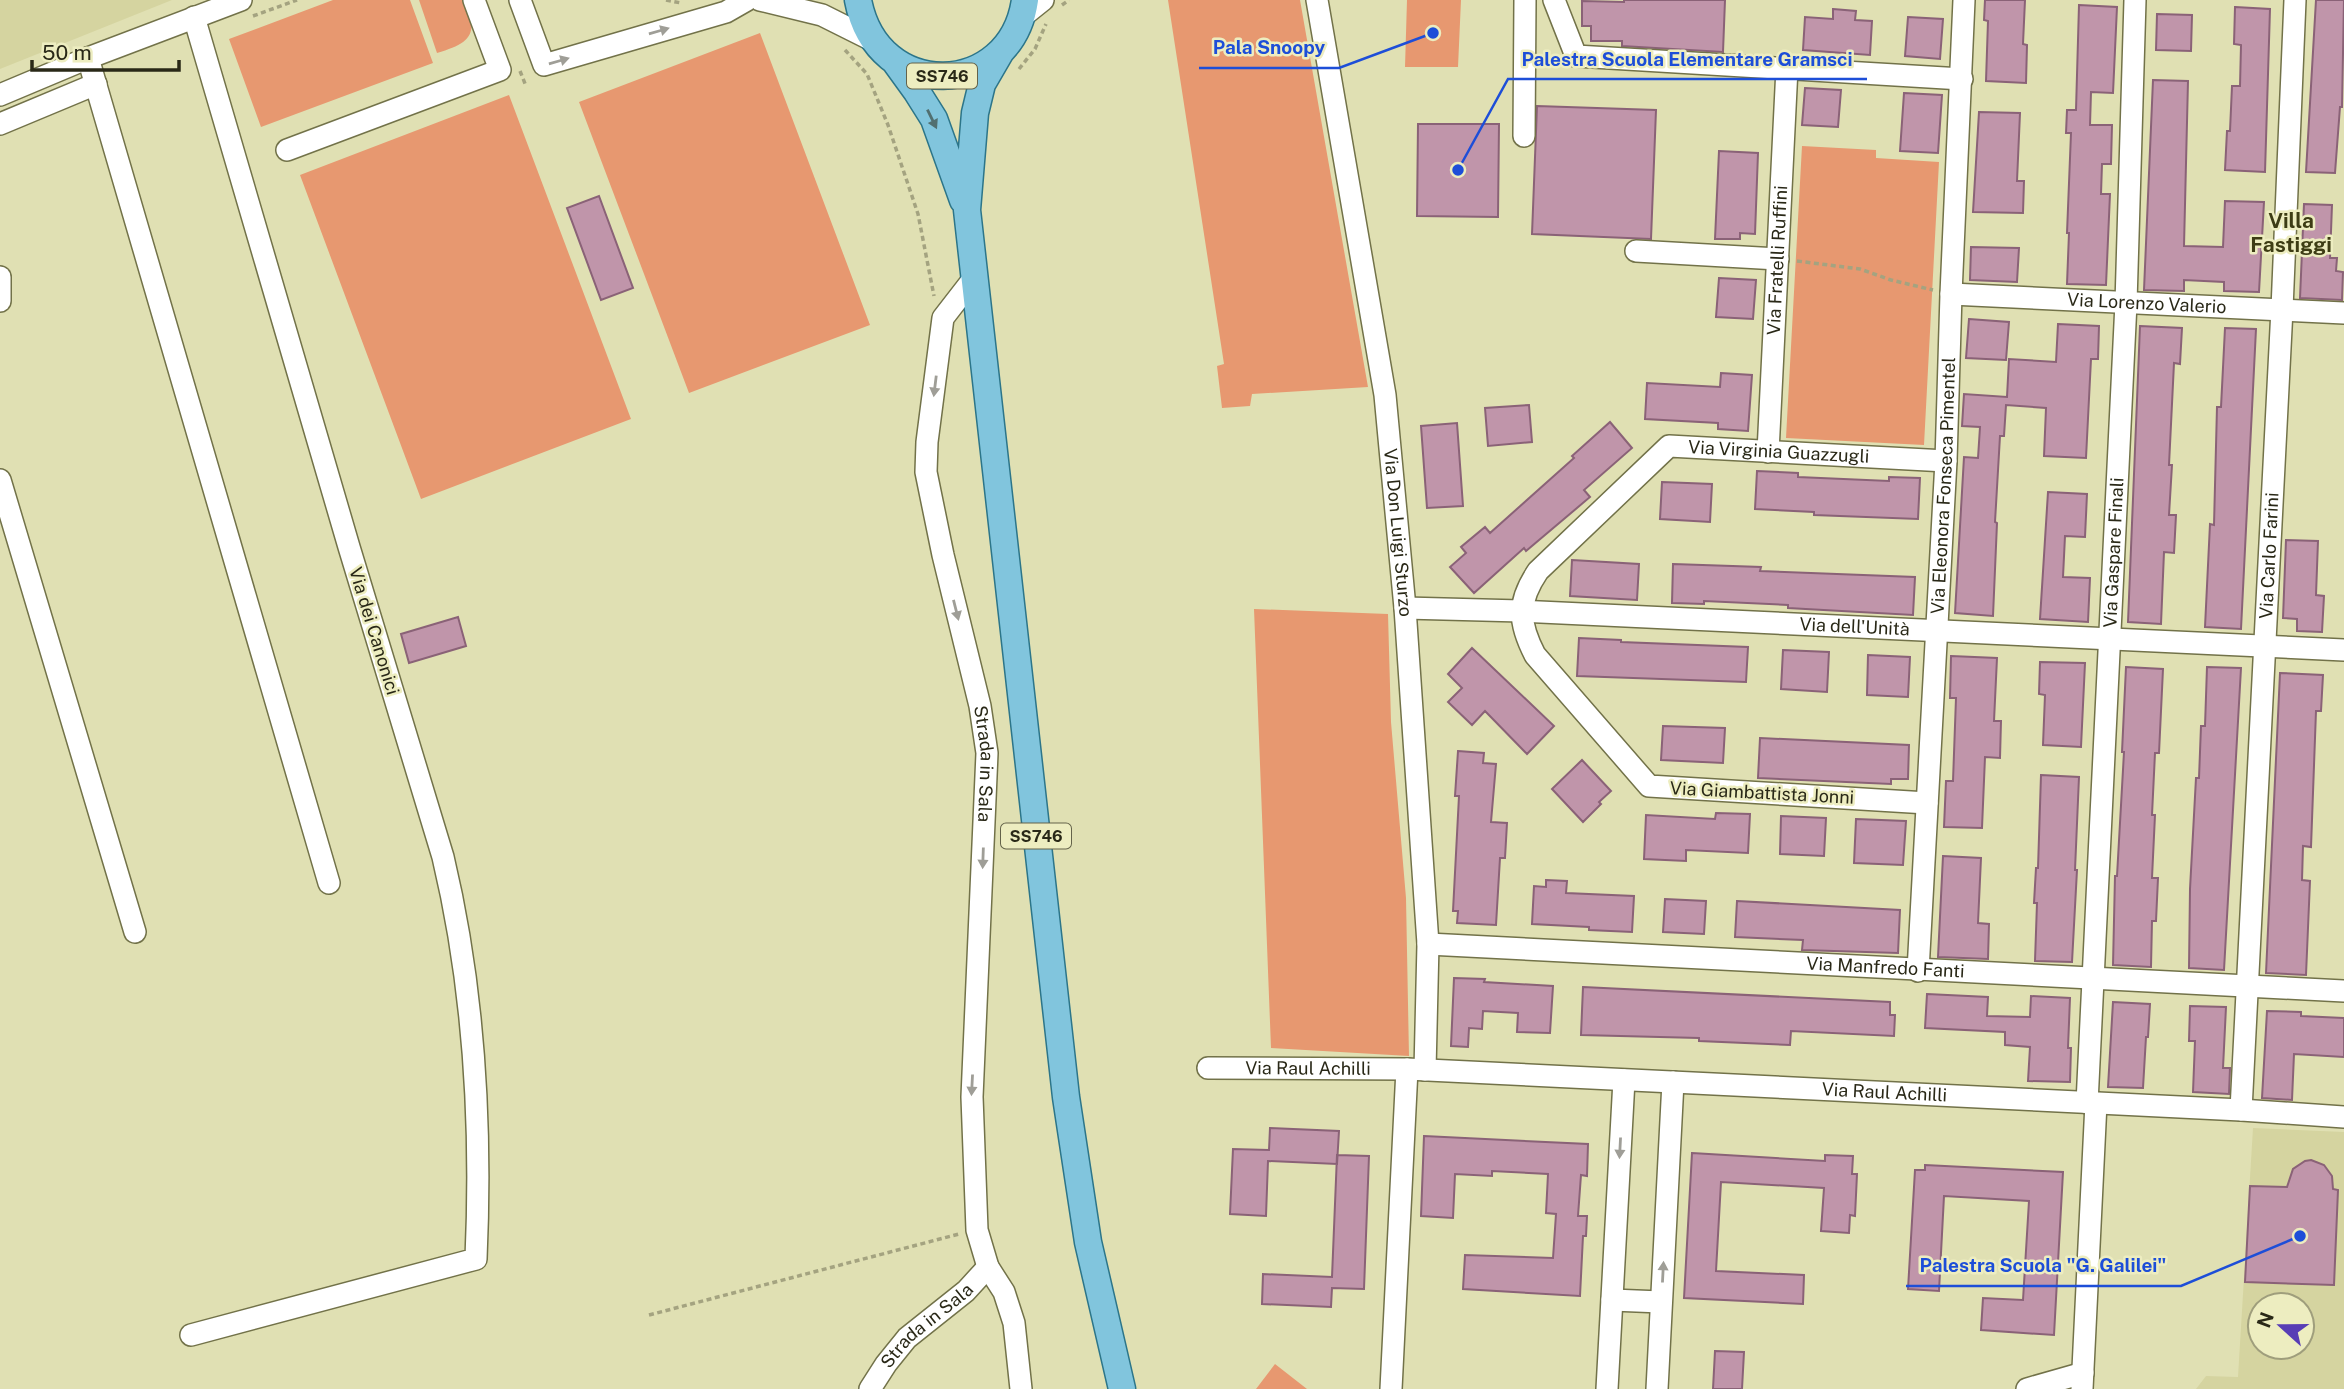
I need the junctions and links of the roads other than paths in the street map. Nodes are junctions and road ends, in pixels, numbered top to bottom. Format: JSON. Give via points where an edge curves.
{"nodes":[{"id":1,"x":242,"y":0,"type":"edge"},
{"id":2,"x":474,"y":0,"type":"edge"},
{"id":3,"x":520,"y":0,"type":"edge"},
{"id":4,"x":747,"y":0,"type":"edge"},
{"id":5,"x":760,"y":0,"type":"edge"},
{"id":6,"x":858,"y":0,"type":"edge"},
{"id":7,"x":1317,"y":0,"type":"edge"},
{"id":8,"x":1525,"y":0,"type":"edge"},
{"id":9,"x":1554,"y":0,"type":"edge"},
{"id":10,"x":1965,"y":0,"type":"edge"},
{"id":11,"x":2135,"y":0,"type":"edge"},
{"id":12,"x":2295,"y":0,"type":"edge"},
{"id":13,"x":1030,"y":5,"type":"edge"},
{"id":14,"x":194,"y":17,"type":"junction"},
{"id":15,"x":872,"y":40,"type":"junction"},
{"id":16,"x":1000,"y":53,"type":"junction"},
{"id":17,"x":88,"y":58,"type":"junction"},
{"id":18,"x":894,"y":62,"type":"junction"},
{"id":19,"x":1787,"y":68,"type":"junction"},
{"id":20,"x":1962,"y":79,"type":"junction"},
{"id":21,"x":96,"y":84,"type":"junction"},
{"id":22,"x":0,"y":95,"type":"edge"},
{"id":23,"x":0,"y":124,"type":"edge"},
{"id":24,"x":1524,"y":136,"type":"dead end"},
{"id":25,"x":287,"y":150,"type":"dead end"},
{"id":26,"x":967,"y":210,"type":"junction"},
{"id":27,"x":1636,"y":251,"type":"dead end"},
{"id":28,"x":1778,"y":259,"type":"junction"},
{"id":29,"x":0,"y":277,"type":"edge"},
{"id":30,"x":974,"y":278,"type":"junction"},
{"id":31,"x":1951,"y":294,"type":"junction"},
{"id":32,"x":0,"y":301,"type":"edge"},
{"id":33,"x":2126,"y":303,"type":"junction"},
{"id":34,"x":2282,"y":309,"type":"junction"},
{"id":35,"x":2344,"y":313,"type":"edge"},
{"id":36,"x":1768,"y":452,"type":"junction"},
{"id":37,"x":1946,"y":461,"type":"junction"},
{"id":38,"x":0,"y":480,"type":"edge"},
{"id":39,"x":1405,"y":608,"type":"junction"},
{"id":40,"x":1521,"y":611,"type":"junction"},
{"id":41,"x":1936,"y":630,"type":"junction"},
{"id":42,"x":2110,"y":640,"type":"junction"},
{"id":43,"x":2265,"y":648,"type":"junction"},
{"id":44,"x":2344,"y":650,"type":"edge"},
{"id":45,"x":1927,"y":803,"type":"junction"},
{"id":46,"x":329,"y":883,"type":"dead end"},
{"id":47,"x":135,"y":932,"type":"dead end"},
{"id":48,"x":1428,"y":944,"type":"junction"},
{"id":49,"x":1918,"y":971,"type":"junction"},
{"id":50,"x":2093,"y":979,"type":"junction"},
{"id":51,"x":2246,"y":987,"type":"junction"},
{"id":52,"x":2344,"y":991,"type":"edge"},
{"id":53,"x":1209,"y":1068,"type":"dead end"},
{"id":54,"x":1416,"y":1070,"type":"junction"},
{"id":55,"x":1624,"y":1080,"type":"junction"},
{"id":56,"x":1674,"y":1082,"type":"junction"},
{"id":57,"x":2092,"y":1103,"type":"junction"},
{"id":58,"x":2241,"y":1110,"type":"junction"},
{"id":59,"x":2344,"y":1117,"type":"edge"},
{"id":60,"x":988,"y":1267,"type":"junction"},
{"id":61,"x":1612,"y":1300,"type":"junction"},
{"id":62,"x":1661,"y":1302,"type":"junction"},
{"id":63,"x":191,"y":1335,"type":"dead end"},
{"id":64,"x":2083,"y":1381,"type":"edge"},
{"id":65,"x":870,"y":1389,"type":"edge"},
{"id":66,"x":1021,"y":1389,"type":"edge"},
{"id":67,"x":1122,"y":1389,"type":"edge"},
{"id":68,"x":1391,"y":1389,"type":"edge"},
{"id":69,"x":1607,"y":1389,"type":"edge"},
{"id":70,"x":1657,"y":1389,"type":"edge"},
{"id":71,"x":2027,"y":1389,"type":"edge"}],
"edges":[{"from":1,"to":14,"type":"street"},
{"from":2,"to":25,"type":"street","via":[[500,70]]},
{"from":3,"to":4,"type":"street","one_way":true,"via":[[544,65],[726,12]]},
{"from":5,"to":15,"type":"street","via":[[822,15]]},
{"from":6,"to":15,"type":"main road","number":"SS746"},
{"from":7,"to":39,"type":"street","name":"Via Don Luigi Sturzo","via":[[1385,395]]},
{"from":8,"to":24,"type":"street"},
{"from":9,"to":19,"type":"street","via":[[1576,56]]},
{"from":10,"to":20,"type":"street","name":"Via Eleonora Fonseca Pimentel"},
{"from":11,"to":33,"type":"street","name":"Via Gaspare Finali"},
{"from":12,"to":34,"type":"street","name":"Via Carlo Farini"},
{"from":13,"to":16,"type":"main road","number":"SS746"},
{"from":14,"to":17,"type":"street"},
{"from":14,"to":63,"type":"street","name":"Via dei Canonici","via":[[443,857],[455,907],[469,1020],[479,1194],[476,1259]]},
{"from":15,"to":18,"type":"main road","number":"SS746"},
{"from":16,"to":18,"type":"main road","number":"SS746","via":[[977,69],[949,76],[920,74]]},
{"from":16,"to":26,"type":"main road","number":"SS746","via":[[982,84],[975,113]]},
{"from":17,"to":21,"type":"street"},
{"from":17,"to":22,"type":"street"},
{"from":18,"to":26,"type":"main road","number":"SS746","one_way":true,"via":[[934,119]]},
{"from":19,"to":20,"type":"street"},
{"from":19,"to":28,"type":"street","name":"Via Fratelli Ruffini"},
{"from":20,"to":31,"type":"street","name":"Via Eleonora Fonseca Pimentel"},
{"from":21,"to":23,"type":"street"},
{"from":21,"to":46,"type":"street"},
{"from":26,"to":30,"type":"main road","number":"SS746"},
{"from":27,"to":28,"type":"street"},
{"from":28,"to":36,"type":"street","name":"Via Fratelli Ruffini"},
{"from":29,"to":32,"type":"street"},
{"from":30,"to":60,"type":"street","name":"Strada in Sala","one_way":true,"via":[[943,318],[926,472],[987,753],[971,1097],[977,1230]]},
{"from":30,"to":67,"type":"main road","number":"SS746","via":[[1066,1097],[1088,1242]]},
{"from":31,"to":33,"type":"street","name":"Via Lorenzo Valerio"},
{"from":31,"to":37,"type":"street","name":"Via Eleonora Fonseca Pimentel"},
{"from":33,"to":34,"type":"street","name":"Via Lorenzo Valerio"},
{"from":33,"to":42,"type":"street","name":"Via Gaspare Finali"},
{"from":34,"to":35,"type":"street","name":"Via Lorenzo Valerio"},
{"from":34,"to":43,"type":"street","name":"Via Carlo Farini"},
{"from":36,"to":37,"type":"street","name":"Via Virginia Guazzugli"},
{"from":36,"to":40,"type":"street","name":"Via Virginia Guazzugli","via":[[1669,446],[1538,571]]},
{"from":37,"to":41,"type":"street","name":"Via Eleonora Fonseca Pimentel"},
{"from":38,"to":47,"type":"street"},
{"from":39,"to":40,"type":"street","name":"Via dell'Unità"},
{"from":39,"to":48,"type":"street","name":"Via Don Luigi Sturzo"},
{"from":40,"to":41,"type":"street","name":"Via dell'Unità"},
{"from":40,"to":45,"type":"street","name":"Via Giambattista Jonni","via":[[1535,655],[1649,786]]},
{"from":41,"to":42,"type":"street","name":"Via dell'Unità"},
{"from":41,"to":45,"type":"street","name":"Via Eleonora Fonseca Pimentel"},
{"from":42,"to":43,"type":"street","name":"Via dell'Unità"},
{"from":42,"to":50,"type":"street","name":"Via Gaspare Finali"},
{"from":43,"to":44,"type":"street","name":"Via dell'Unità"},
{"from":43,"to":51,"type":"street","name":"Via Carlo Farini"},
{"from":45,"to":49,"type":"street","name":"Via Eleonora Fonseca Pimentel"},
{"from":48,"to":49,"type":"street","name":"Via Manfredo Fanti"},
{"from":48,"to":54,"type":"street","name":"Via Don Luigi Sturzo"},
{"from":49,"to":50,"type":"street","name":"Via Manfredo Fanti"},
{"from":50,"to":51,"type":"street","name":"Via Manfredo Fanti"},
{"from":50,"to":57,"type":"street","name":"Via Gaspare Finali"},
{"from":51,"to":52,"type":"street","name":"Via Manfredo Fanti"},
{"from":51,"to":58,"type":"street","name":"Via Carlo Farini"},
{"from":53,"to":54,"type":"street","name":"Via Raul Achilli"},
{"from":54,"to":55,"type":"street","name":"Via Raul Achilli"},
{"from":54,"to":68,"type":"street"},
{"from":55,"to":56,"type":"street","name":"Via Raul Achilli"},
{"from":55,"to":61,"type":"street","one_way":true},
{"from":56,"to":57,"type":"street","name":"Via Raul Achilli"},
{"from":62,"to":56,"type":"street","one_way":true},
{"from":57,"to":58,"type":"street","name":"Via Raul Achilli"},
{"from":57,"to":64,"type":"street"},
{"from":58,"to":59,"type":"street","name":"Via Raul Achilli"},
{"from":60,"to":65,"type":"street","name":"Strada in Sala","via":[[966,1291],[907,1338]]},
{"from":60,"to":66,"type":"street","name":"Strada in Sala","via":[[1004,1292],[1014,1323]]},
{"from":61,"to":62,"type":"street"},
{"from":61,"to":69,"type":"street"},
{"from":62,"to":70,"type":"street"},
{"from":64,"to":71,"type":"street"}]}
